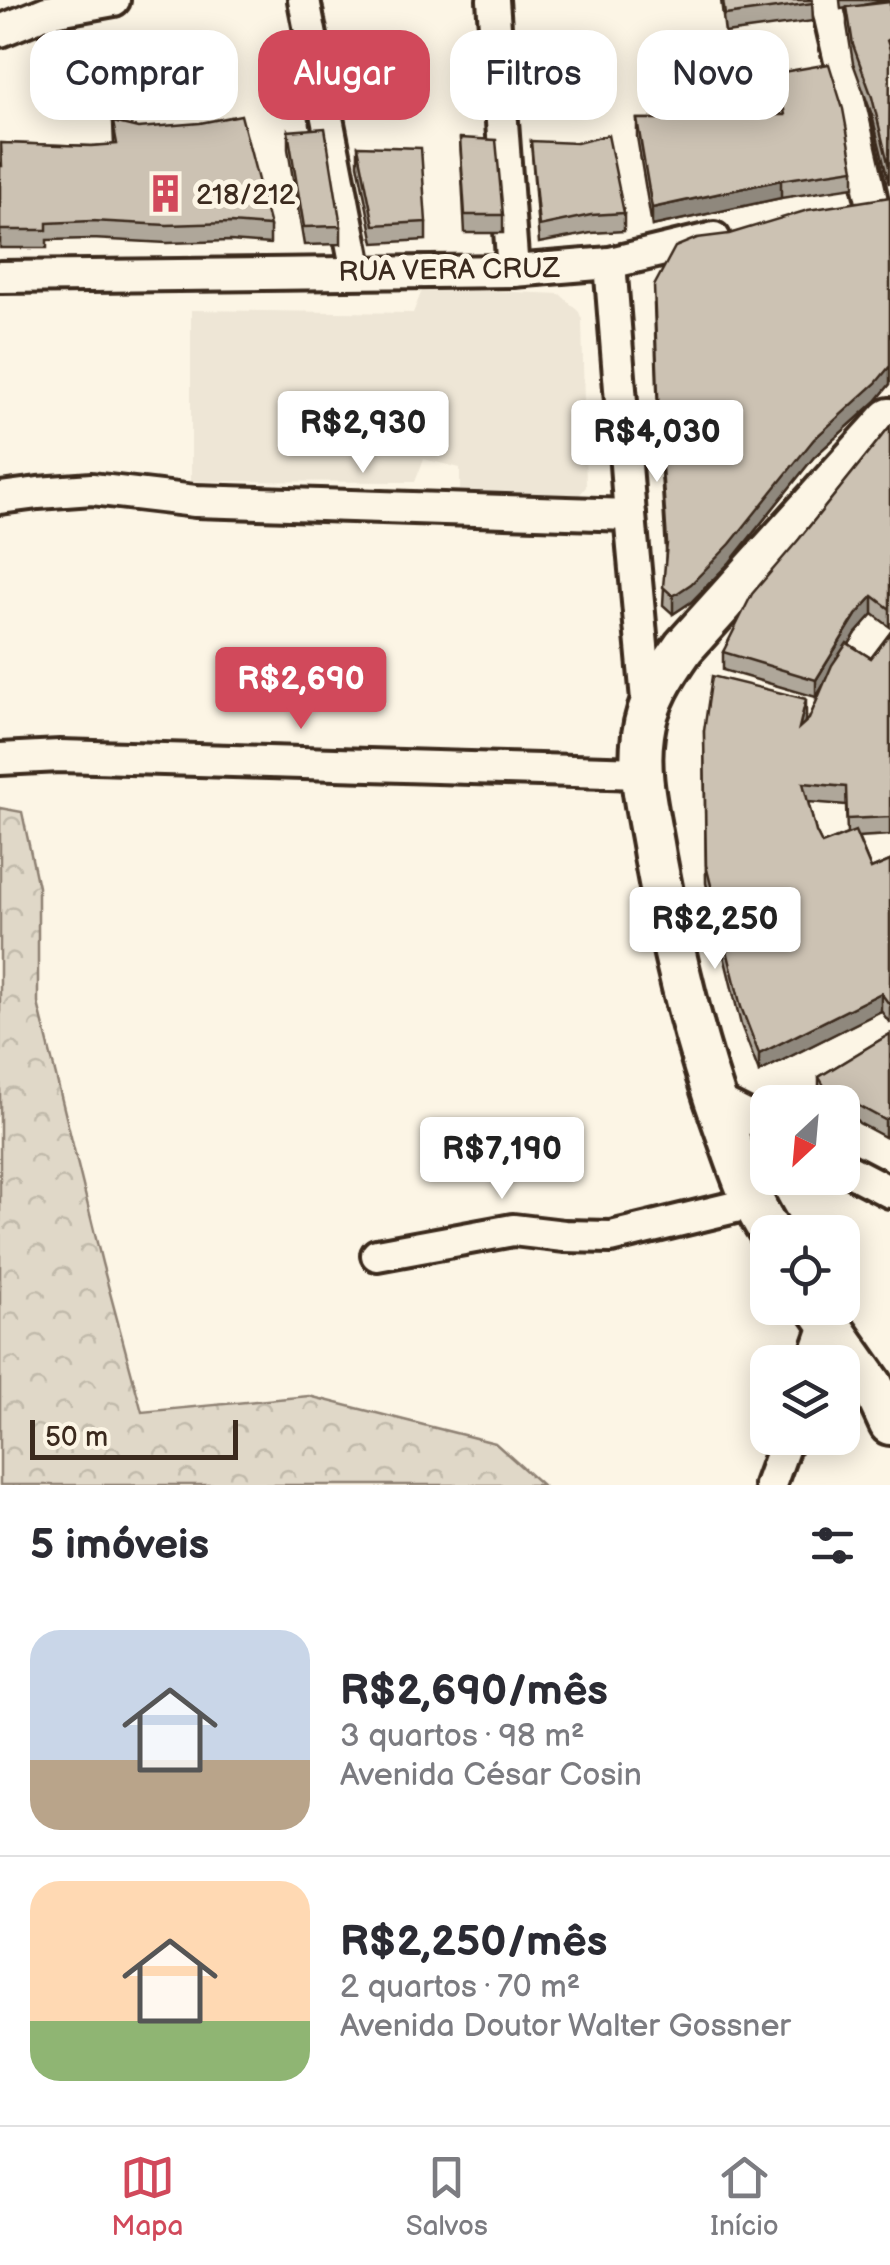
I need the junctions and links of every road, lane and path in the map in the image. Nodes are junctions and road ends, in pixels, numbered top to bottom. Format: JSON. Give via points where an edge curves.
{"nodes":[{"id":1,"x":114,"y":0,"type":"edge"},
{"id":2,"x":304,"y":0,"type":"edge"},
{"id":3,"x":493,"y":0,"type":"edge"},
{"id":4,"x":826,"y":0,"type":"edge"},
{"id":5,"x":0,"y":31,"type":"edge"},
{"id":6,"x":872,"y":201,"type":"edge"},
{"id":7,"x":742,"y":232,"type":"edge"},
{"id":8,"x":610,"y":263,"type":"junction"},
{"id":9,"x":357,"y":272,"type":"junction"},
{"id":10,"x":514,"y":272,"type":"junction"},
{"id":11,"x":0,"y":277,"type":"edge"},
{"id":12,"x":890,"y":419,"type":"edge"},
{"id":13,"x":0,"y":498,"type":"edge"},
{"id":14,"x":630,"y":515,"type":"junction"},
{"id":15,"x":648,"y":712,"type":"junction"},
{"id":16,"x":0,"y":759,"type":"edge"},
{"id":17,"x":641,"y":773,"type":"junction"},
{"id":18,"x":715,"y":1100,"type":"junction"},
{"id":19,"x":750,"y":1118,"type":"edge"},
{"id":20,"x":860,"y":1176,"type":"edge"},
{"id":21,"x":890,"y":1192,"type":"edge"},
{"id":22,"x":760,"y":1215,"type":"edge"},
{"id":23,"x":750,"y":1219,"type":"edge"},
{"id":24,"x":378,"y":1255,"type":"dead end"},
{"id":25,"x":830,"y":1325,"type":"edge"},
{"id":26,"x":890,"y":1424,"type":"edge"},
{"id":27,"x":781,"y":1455,"type":"edge"},
{"id":28,"x":770,"y":1485,"type":"edge"}],
"edges":[{"from":1,"to":5,"type":"street","via":[[47,12]]},
{"from":2,"to":9,"type":"street"},
{"from":3,"to":10,"type":"street"},
{"from":4,"to":6,"type":"street"},
{"from":7,"to":8,"type":"street","name":"RUA VERA CRUZ"},
{"from":8,"to":10,"type":"street","name":"RUA VERA CRUZ"},
{"from":8,"to":14,"type":"street"},
{"from":9,"to":10,"type":"street","name":"RUA VERA CRUZ"},
{"from":9,"to":11,"type":"street","name":"RUA VERA CRUZ"},
{"from":12,"to":15,"type":"main road","via":[[684,647]]},
{"from":13,"to":14,"type":"street","via":[[92,489],[194,500]]},
{"from":14,"to":15,"type":"street"},
{"from":15,"to":17,"type":"main road"},
{"from":16,"to":17,"type":"street"},
{"from":17,"to":18,"type":"main road","via":[[678,968]]},
{"from":18,"to":19,"type":"street"},
{"from":18,"to":22,"type":"main road"},
{"from":20,"to":21,"type":"street"},
{"from":23,"to":24,"type":"street","via":[[612,1237],[513,1230]]},
{"from":25,"to":26,"type":"main road"},
{"from":27,"to":28,"type":"street"}]}
